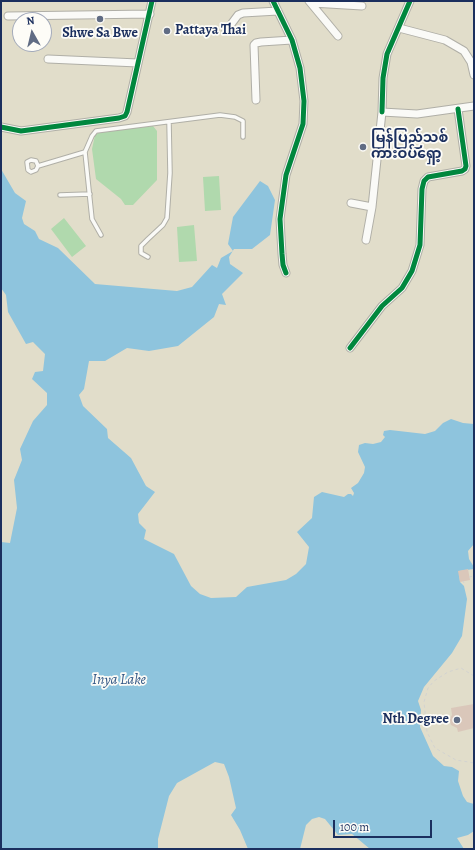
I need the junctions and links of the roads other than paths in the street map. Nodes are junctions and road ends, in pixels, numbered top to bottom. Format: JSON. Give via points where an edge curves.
{"nodes":[{"id":1,"x":152,"y":1,"type":"edge"},
{"id":2,"x":273,"y":1,"type":"edge"},
{"id":3,"x":410,"y":1,"type":"edge"},
{"id":4,"x":310,"y":2,"type":"edge"},
{"id":5,"x":362,"y":6,"type":"dead end"},
{"id":6,"x":278,"y":11,"type":"junction"},
{"id":7,"x":150,"y":14,"type":"junction"},
{"id":8,"x":8,"y":16,"type":"dead end"},
{"id":9,"x":399,"y":28,"type":"junction"},
{"id":10,"x":226,"y":31,"type":"dead end"},
{"id":11,"x":338,"y":36,"type":"dead end"},
{"id":12,"x":292,"y":40,"type":"junction"},
{"id":13,"x":48,"y":59,"type":"dead end"},
{"id":14,"x":138,"y":63,"type":"junction"},
{"id":15,"x":474,"y":75,"type":"edge"},
{"id":16,"x":256,"y":100,"type":"dead end"},
{"id":17,"x":474,"y":106,"type":"edge"},
{"id":18,"x":458,"y":109,"type":"junction"},
{"id":19,"x":382,"y":112,"type":"junction"},
{"id":20,"x":168,"y":122,"type":"junction"},
{"id":21,"x":1,"y":127,"type":"edge"},
{"id":22,"x":243,"y":137,"type":"dead end"},
{"id":23,"x":85,"y":152,"type":"junction"},
{"id":24,"x":38,"y":166,"type":"dead end"},
{"id":25,"x":60,"y":194,"type":"dead end"},
{"id":26,"x":90,"y":194,"type":"junction"},
{"id":27,"x":351,"y":203,"type":"dead end"},
{"id":28,"x":372,"y":207,"type":"junction"},
{"id":29,"x":101,"y":235,"type":"dead end"},
{"id":30,"x":366,"y":240,"type":"dead end"},
{"id":31,"x":148,"y":256,"type":"dead end"},
{"id":32,"x":286,"y":273,"type":"dead end"},
{"id":33,"x":350,"y":348,"type":"dead end"}],
"edges":[{"from":1,"to":7,"type":"street"},
{"from":2,"to":6,"type":"street"},
{"from":3,"to":9,"type":"street"},
{"from":4,"to":5,"type":"street"},
{"from":4,"to":11,"type":"street"},
{"from":6,"to":10,"type":"street","via":[[243,13],[238,15]]},
{"from":6,"to":12,"type":"street"},
{"from":7,"to":8,"type":"street"},
{"from":7,"to":14,"type":"street"},
{"from":9,"to":15,"type":"street","via":[[445,40],[464,51],[471,62]]},
{"from":9,"to":19,"type":"street","via":[[387,54]]},
{"from":12,"to":16,"type":"street","via":[[261,42],[254,45]]},
{"from":12,"to":32,"type":"street","via":[[300,68],[304,102],[303,124],[286,175],[280,219],[283,265]]},
{"from":13,"to":14,"type":"street"},
{"from":14,"to":21,"type":"street","via":[[125,116],[21,131]]},
{"from":17,"to":18,"type":"street"},
{"from":18,"to":19,"type":"street","via":[[417,114]]},
{"from":18,"to":33,"type":"street","via":[[465,169],[428,177],[424,181],[420,245],[412,271],[402,288],[382,306]]},
{"from":19,"to":28,"type":"street"},
{"from":20,"to":22,"type":"lane","via":[[205,116],[235,117],[243,121]]},
{"from":20,"to":23,"type":"lane","via":[[96,132]]},
{"from":20,"to":31,"type":"lane","via":[[170,173],[167,218],[141,246],[141,253]]},
{"from":23,"to":24,"type":"lane"},
{"from":23,"to":26,"type":"lane"},
{"from":25,"to":26,"type":"lane"},
{"from":26,"to":29,"type":"lane","via":[[92,219]]},
{"from":27,"to":28,"type":"street"},
{"from":28,"to":30,"type":"street"}]}
